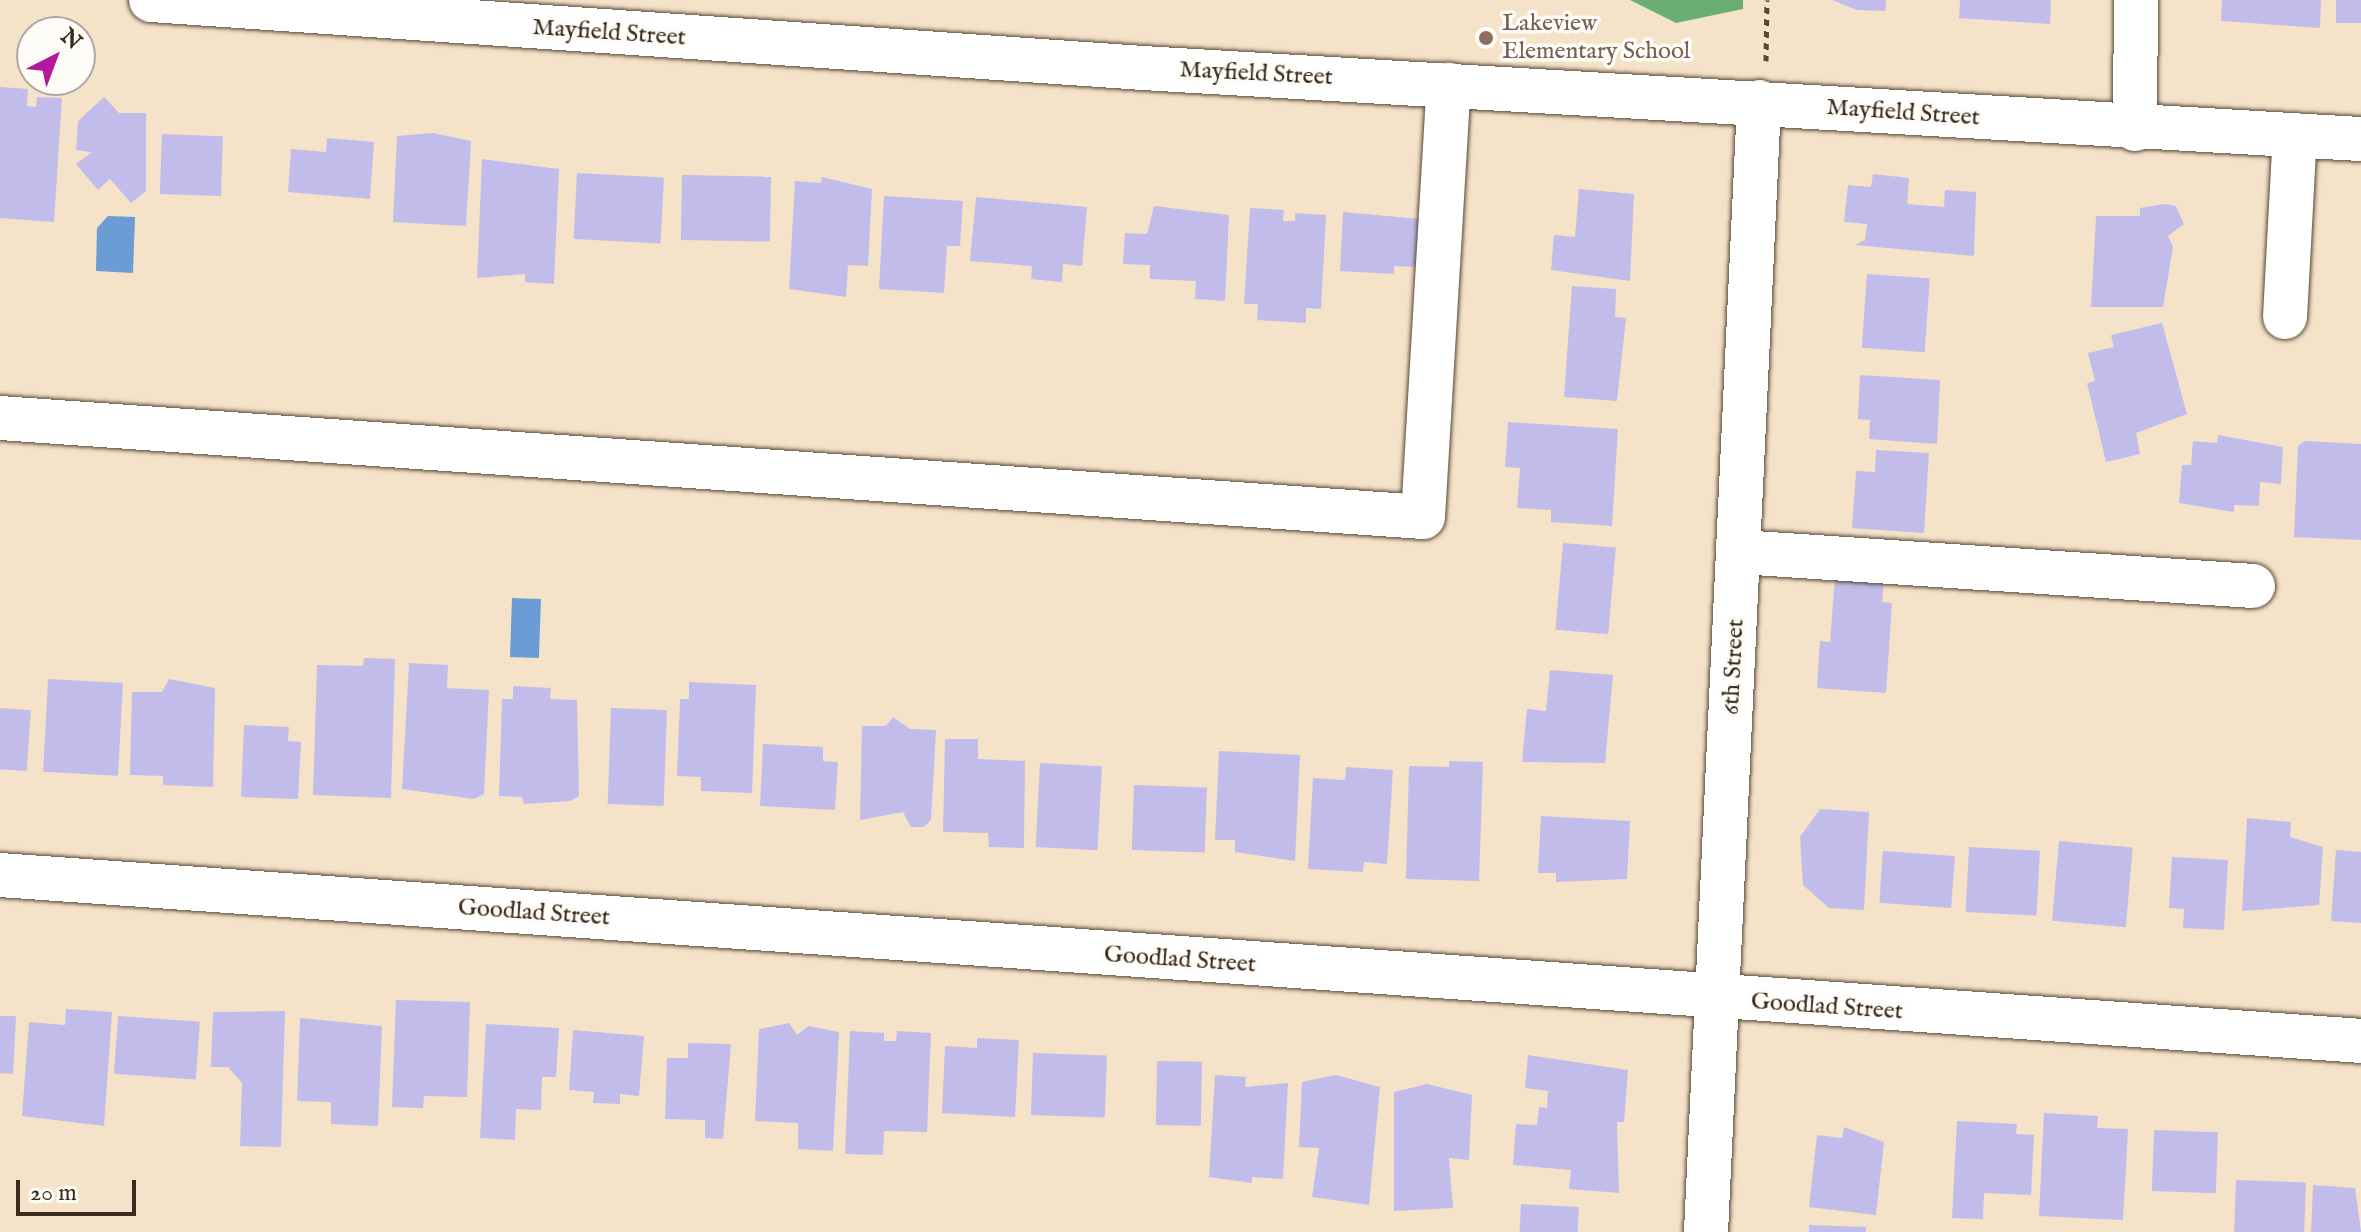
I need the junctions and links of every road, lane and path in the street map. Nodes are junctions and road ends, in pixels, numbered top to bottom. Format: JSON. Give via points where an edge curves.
{"nodes":[{"id":1,"x":151,"y":0,"type":"edge"},
{"id":2,"x":1767,"y":0,"type":"edge"},
{"id":3,"x":2136,"y":0,"type":"edge"},
{"id":4,"x":1762,"y":82,"type":"junction"},
{"id":5,"x":1449,"y":85,"type":"junction"},
{"id":6,"x":2135,"y":129,"type":"junction"},
{"id":7,"x":2295,"y":135,"type":"junction"},
{"id":8,"x":2361,"y":139,"type":"edge"},
{"id":9,"x":2285,"y":317,"type":"dead end"},
{"id":10,"x":0,"y":418,"type":"edge"},
{"id":11,"x":1740,"y":552,"type":"junction"},
{"id":12,"x":2253,"y":586,"type":"dead end"},
{"id":13,"x":0,"y":875,"type":"edge"},
{"id":14,"x":1716,"y":1000,"type":"junction"},
{"id":15,"x":2361,"y":1041,"type":"edge"},
{"id":16,"x":1706,"y":1232,"type":"edge"}],
"edges":[{"from":1,"to":5,"type":"street","name":"Mayfield Street"},
{"from":2,"to":4,"type":"path"},
{"from":3,"to":6,"type":"street"},
{"from":4,"to":5,"type":"street","name":"Mayfield Street"},
{"from":4,"to":6,"type":"street","name":"Mayfield Street"},
{"from":4,"to":11,"type":"street","name":"6th Street"},
{"from":5,"to":10,"type":"street","via":[[1423,517]]},
{"from":6,"to":7,"type":"street","name":"Mayfield Street"},
{"from":7,"to":8,"type":"street","name":"Mayfield Street"},
{"from":7,"to":9,"type":"street"},
{"from":11,"to":12,"type":"street"},
{"from":11,"to":14,"type":"street","name":"6th Street"},
{"from":13,"to":14,"type":"street","name":"Goodlad Street"},
{"from":14,"to":15,"type":"street","name":"Goodlad Street"},
{"from":14,"to":16,"type":"street","name":"6th Street"}]}
